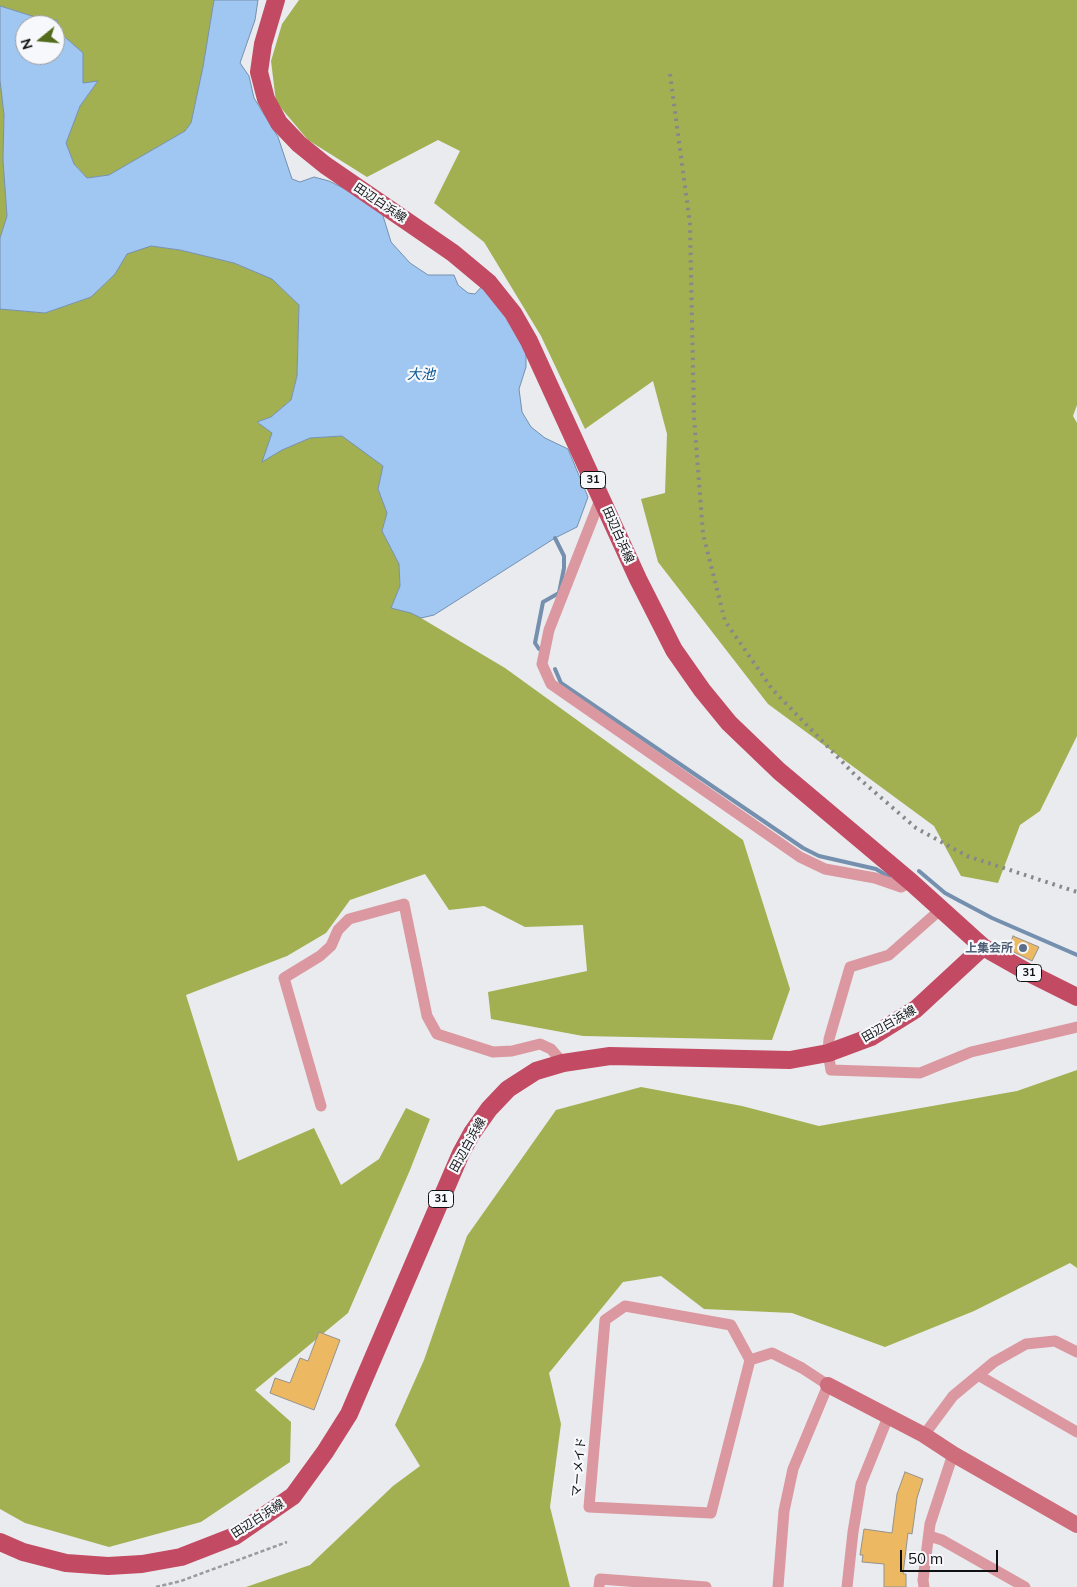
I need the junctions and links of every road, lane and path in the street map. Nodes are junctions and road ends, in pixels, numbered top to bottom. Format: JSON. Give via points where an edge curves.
{"nodes":[{"id":1,"x":276,"y":0,"type":"edge"},
{"id":2,"x":602,"y":498,"type":"junction"},
{"id":3,"x":911,"y":882,"type":"junction"},
{"id":4,"x":941,"y":909,"type":"junction"},
{"id":5,"x":983,"y":947,"type":"junction"},
{"id":6,"x":1077,"y":997,"type":"edge"},
{"id":7,"x":1077,"y":1026,"type":"edge"},
{"id":8,"x":828,"y":1053,"type":"junction"},
{"id":9,"x":562,"y":1063,"type":"junction"},
{"id":10,"x":321,"y":1106,"type":"dead end"},
{"id":11,"x":1077,"y":1352,"type":"edge"},
{"id":12,"x":750,"y":1360,"type":"junction"},
{"id":13,"x":978,"y":1375,"type":"junction"},
{"id":14,"x":828,"y":1385,"type":"junction"},
{"id":15,"x":888,"y":1417,"type":"junction"},
{"id":16,"x":1077,"y":1432,"type":"edge"},
{"id":17,"x":924,"y":1435,"type":"junction"},
{"id":18,"x":953,"y":1454,"type":"junction"},
{"id":19,"x":1077,"y":1525,"type":"edge"},
{"id":20,"x":929,"y":1536,"type":"junction"},
{"id":21,"x":0,"y":1542,"type":"edge"},
{"id":22,"x":287,"y":1542,"type":"dead end"},
{"id":23,"x":156,"y":1587,"type":"edge"},
{"id":24,"x":599,"y":1587,"type":"edge"},
{"id":25,"x":706,"y":1587,"type":"edge"},
{"id":26,"x":778,"y":1587,"type":"edge"},
{"id":27,"x":847,"y":1587,"type":"edge"},
{"id":28,"x":924,"y":1587,"type":"edge"},
{"id":29,"x":1025,"y":1587,"type":"edge"}],
"edges":[{"from":1,"to":2,"type":"main road","name":"田辺白浜線","number":"31","via":[[263,44],[259,72],[266,99],[278,123],[325,165],[453,253],[489,283],[513,313],[529,341]]},
{"from":2,"to":3,"type":"main road","name":"田辺白浜線","number":"31","via":[[674,650],[729,724]]},
{"from":2,"to":3,"type":"street","via":[[549,630],[542,664],[551,684],[800,857],[825,869],[875,878],[902,887]]},
{"from":3,"to":4,"type":"main road","name":"田辺白浜線","number":"31"},
{"from":4,"to":5,"type":"main road","name":"田辺白浜線","number":"31"},
{"from":4,"to":8,"type":"street","via":[[889,955],[850,967],[828,1039]]},
{"from":5,"to":6,"type":"main road","name":"田辺白浜線","number":"31"},
{"from":5,"to":8,"type":"main road","name":"田辺白浜線","number":"31","via":[[916,1009],[871,1037]]},
{"from":7,"to":8,"type":"street","via":[[971,1052],[920,1073],[831,1070]]},
{"from":8,"to":9,"type":"main road","name":"田辺白浜線","number":"31","via":[[790,1060],[610,1056]]},
{"from":9,"to":10,"type":"street","via":[[551,1049],[540,1044],[493,1052],[437,1034],[427,1016],[404,904],[349,919],[320,956],[284,978]]},
{"from":9,"to":21,"type":"main road","name":"田辺白浜線","number":"31","via":[[536,1071],[508,1089],[472,1133],[348,1414],[293,1496],[235,1536],[181,1557],[142,1564],[66,1563],[23,1552]]},
{"from":11,"to":13,"type":"street","via":[[1055,1341],[1026,1344]]},
{"from":12,"to":12,"type":"street","name":"マーメイド","via":[[730,1325],[625,1306],[605,1320],[589,1507],[712,1513]]},
{"from":12,"to":14,"type":"street","via":[[772,1353]]},
{"from":13,"to":16,"type":"street"},
{"from":13,"to":17,"type":"street","via":[[953,1396]]},
{"from":14,"to":15,"type":"street"},
{"from":14,"to":26,"type":"street","via":[[793,1469],[784,1511]]},
{"from":15,"to":17,"type":"street"},
{"from":15,"to":27,"type":"street","via":[[861,1484]]},
{"from":17,"to":18,"type":"street"},
{"from":18,"to":19,"type":"street"},
{"from":18,"to":20,"type":"street","via":[[934,1508]]},
{"from":20,"to":28,"type":"street"},
{"from":20,"to":29,"type":"street","via":[[942,1540]]},
{"from":22,"to":23,"type":"path"},
{"from":24,"to":25,"type":"street","via":[[600,1579]]}]}
